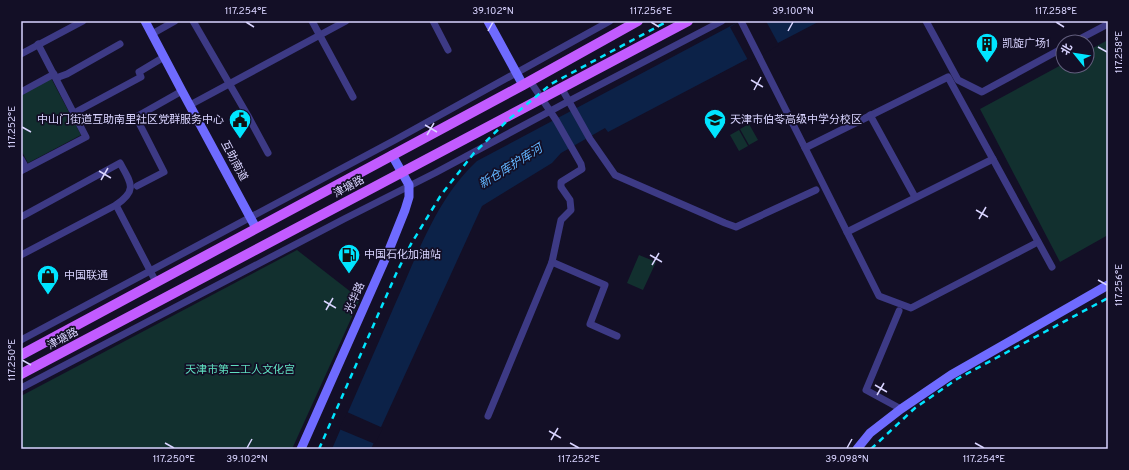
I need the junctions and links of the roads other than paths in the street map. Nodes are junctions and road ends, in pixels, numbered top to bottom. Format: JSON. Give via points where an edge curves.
{"nodes":[{"id":1,"x":83,"y":21,"type":"edge"},
{"id":2,"x":145,"y":21,"type":"edge"},
{"id":3,"x":175,"y":21,"type":"edge"},
{"id":4,"x":193,"y":21,"type":"edge"},
{"id":5,"x":312,"y":21,"type":"edge"},
{"id":6,"x":346,"y":21,"type":"edge"},
{"id":7,"x":433,"y":21,"type":"edge"},
{"id":8,"x":488,"y":21,"type":"edge"},
{"id":9,"x":610,"y":21,"type":"edge"},
{"id":10,"x":638,"y":21,"type":"edge"},
{"id":11,"x":688,"y":21,"type":"edge"},
{"id":12,"x":722,"y":21,"type":"edge"},
{"id":13,"x":926,"y":21,"type":"edge"},
{"id":14,"x":741,"y":22,"type":"edge"},
{"id":15,"x":1108,"y":24,"type":"edge"},
{"id":16,"x":152,"y":34,"type":"junction"},
{"id":17,"x":1089,"y":34,"type":"edge"},
{"id":18,"x":320,"y":35,"type":"junction"},
{"id":19,"x":38,"y":44,"type":"junction"},
{"id":20,"x":120,"y":44,"type":"dead end"},
{"id":21,"x":448,"y":50,"type":"dead end"},
{"id":22,"x":1055,"y":52,"type":"edge"},
{"id":23,"x":21,"y":54,"type":"edge"},
{"id":24,"x":164,"y":57,"type":"junction"},
{"id":25,"x":516,"y":72,"type":"junction"},
{"id":26,"x":55,"y":76,"type":"junction"},
{"id":27,"x":526,"y":83,"type":"junction"},
{"id":28,"x":230,"y":84,"type":"junction"},
{"id":29,"x":562,"y":89,"type":"junction"},
{"id":30,"x":182,"y":91,"type":"junction"},
{"id":31,"x":21,"y":92,"type":"edge"},
{"id":32,"x":353,"y":96,"type":"dead end"},
{"id":33,"x":541,"y":99,"type":"junction"},
{"id":34,"x":569,"y":101,"type":"junction"},
{"id":35,"x":190,"y":106,"type":"junction"},
{"id":36,"x":549,"y":112,"type":"junction"},
{"id":37,"x":74,"y":113,"type":"junction"},
{"id":38,"x":870,"y":115,"type":"junction"},
{"id":39,"x":804,"y":148,"type":"junction"},
{"id":40,"x":268,"y":153,"type":"dead end"},
{"id":41,"x":392,"y":155,"type":"junction"},
{"id":42,"x":21,"y":159,"type":"edge"},
{"id":43,"x":993,"y":159,"type":"junction"},
{"id":44,"x":24,"y":170,"type":"edge"},
{"id":45,"x":402,"y":172,"type":"junction"},
{"id":46,"x":409,"y":185,"type":"junction"},
{"id":47,"x":137,"y":186,"type":"dead end"},
{"id":48,"x":816,"y":190,"type":"dead end"},
{"id":49,"x":916,"y":197,"type":"junction"},
{"id":50,"x":116,"y":205,"type":"junction"},
{"id":51,"x":21,"y":217,"type":"edge"},
{"id":52,"x":251,"y":218,"type":"junction"},
{"id":53,"x":256,"y":228,"type":"junction"},
{"id":54,"x":847,"y":232,"type":"junction"},
{"id":55,"x":1038,"y":242,"type":"junction"},
{"id":56,"x":21,"y":255,"type":"edge"},
{"id":57,"x":552,"y":262,"type":"junction"},
{"id":58,"x":1052,"y":267,"type":"dead end"},
{"id":59,"x":151,"y":271,"type":"junction"},
{"id":60,"x":156,"y":282,"type":"junction"},
{"id":61,"x":1108,"y":285,"type":"edge"},
{"id":62,"x":899,"y":311,"type":"dead end"},
{"id":63,"x":617,"y":336,"type":"dead end"},
{"id":64,"x":21,"y":340,"type":"edge"},
{"id":65,"x":21,"y":355,"type":"edge"},
{"id":66,"x":21,"y":374,"type":"edge"},
{"id":67,"x":21,"y":388,"type":"edge"},
{"id":68,"x":901,"y":409,"type":"junction"},
{"id":69,"x":488,"y":416,"type":"dead end"},
{"id":70,"x":301,"y":449,"type":"edge"},
{"id":71,"x":858,"y":449,"type":"edge"}],
"edges":[{"from":1,"to":19,"type":"street"},
{"from":2,"to":16,"type":"street","name":"互助南道"},
{"from":3,"to":16,"type":"street"},
{"from":4,"to":28,"type":"street"},
{"from":5,"to":18,"type":"street"},
{"from":6,"to":18,"type":"street"},
{"from":7,"to":21,"type":"street"},
{"from":8,"to":25,"type":"street"},
{"from":9,"to":25,"type":"street"},
{"from":10,"to":27,"type":"main road","name":"津塘路"},
{"from":11,"to":29,"type":"main road","name":"津塘路"},
{"from":12,"to":34,"type":"street"},
{"from":13,"to":22,"type":"street","via":[[958,80],[982,92]]},
{"from":14,"to":39,"type":"street"},
{"from":15,"to":17,"type":"street"},
{"from":16,"to":24,"type":"street","name":"互助南道"},
{"from":18,"to":28,"type":"street"},
{"from":18,"to":32,"type":"street"},
{"from":19,"to":23,"type":"street"},
{"from":19,"to":26,"type":"street"},
{"from":20,"to":26,"type":"street","via":[[66,74]]},
{"from":24,"to":30,"type":"street","name":"互助南道"},
{"from":24,"to":37,"type":"street","via":[[139,72],[142,77]]},
{"from":25,"to":27,"type":"street"},
{"from":25,"to":52,"type":"street"},
{"from":26,"to":31,"type":"street"},
{"from":26,"to":37,"type":"street"},
{"from":27,"to":33,"type":"street"},
{"from":27,"to":41,"type":"main road","name":"津塘路"},
{"from":28,"to":35,"type":"street"},
{"from":28,"to":40,"type":"street"},
{"from":29,"to":33,"type":"main road","name":"津塘路"},
{"from":29,"to":34,"type":"street"},
{"from":30,"to":35,"type":"street","name":"互助南道"},
{"from":30,"to":47,"type":"street","via":[[136,117],[164,172]]},
{"from":33,"to":36,"type":"street"},
{"from":33,"to":45,"type":"main road","name":"津塘路"},
{"from":34,"to":36,"type":"street"},
{"from":34,"to":48,"type":"street","via":[[614,175],[736,227]]},
{"from":35,"to":52,"type":"street","name":"互助南道"},
{"from":36,"to":46,"type":"street"},
{"from":36,"to":57,"type":"street","via":[[556,120],[582,169],[560,182],[570,200],[571,210],[561,220]]},
{"from":37,"to":44,"type":"street","via":[[86,137]]},
{"from":38,"to":39,"type":"street"},
{"from":38,"to":43,"type":"street","via":[[948,77]]},
{"from":38,"to":49,"type":"street"},
{"from":39,"to":54,"type":"street"},
{"from":41,"to":45,"type":"street"},
{"from":41,"to":53,"type":"main road","name":"津塘路"},
{"from":42,"to":44,"type":"street"},
{"from":43,"to":49,"type":"street"},
{"from":43,"to":55,"type":"street"},
{"from":45,"to":46,"type":"street"},
{"from":45,"to":66,"type":"main road","name":"津塘路"},
{"from":46,"to":67,"type":"street"},
{"from":46,"to":70,"type":"street","name":"光华路","via":[[405,210],[387,255]]},
{"from":49,"to":54,"type":"street"},
{"from":50,"to":51,"type":"street","via":[[126,198],[131,183],[120,163]]},
{"from":50,"to":56,"type":"street"},
{"from":50,"to":59,"type":"street"},
{"from":52,"to":53,"type":"street","name":"互助南道"},
{"from":52,"to":59,"type":"street"},
{"from":53,"to":60,"type":"main road","name":"津塘路"},
{"from":54,"to":55,"type":"street","via":[[879,296],[911,308]]},
{"from":55,"to":58,"type":"street"},
{"from":57,"to":63,"type":"street","via":[[605,285],[590,324]]},
{"from":57,"to":69,"type":"street"},
{"from":59,"to":60,"type":"street"},
{"from":59,"to":64,"type":"street"},
{"from":60,"to":65,"type":"main road","name":"津塘路"},
{"from":61,"to":68,"type":"street","via":[[951,375]]},
{"from":62,"to":68,"type":"street","via":[[866,390]]},
{"from":68,"to":71,"type":"street","via":[[870,433]]}]}
